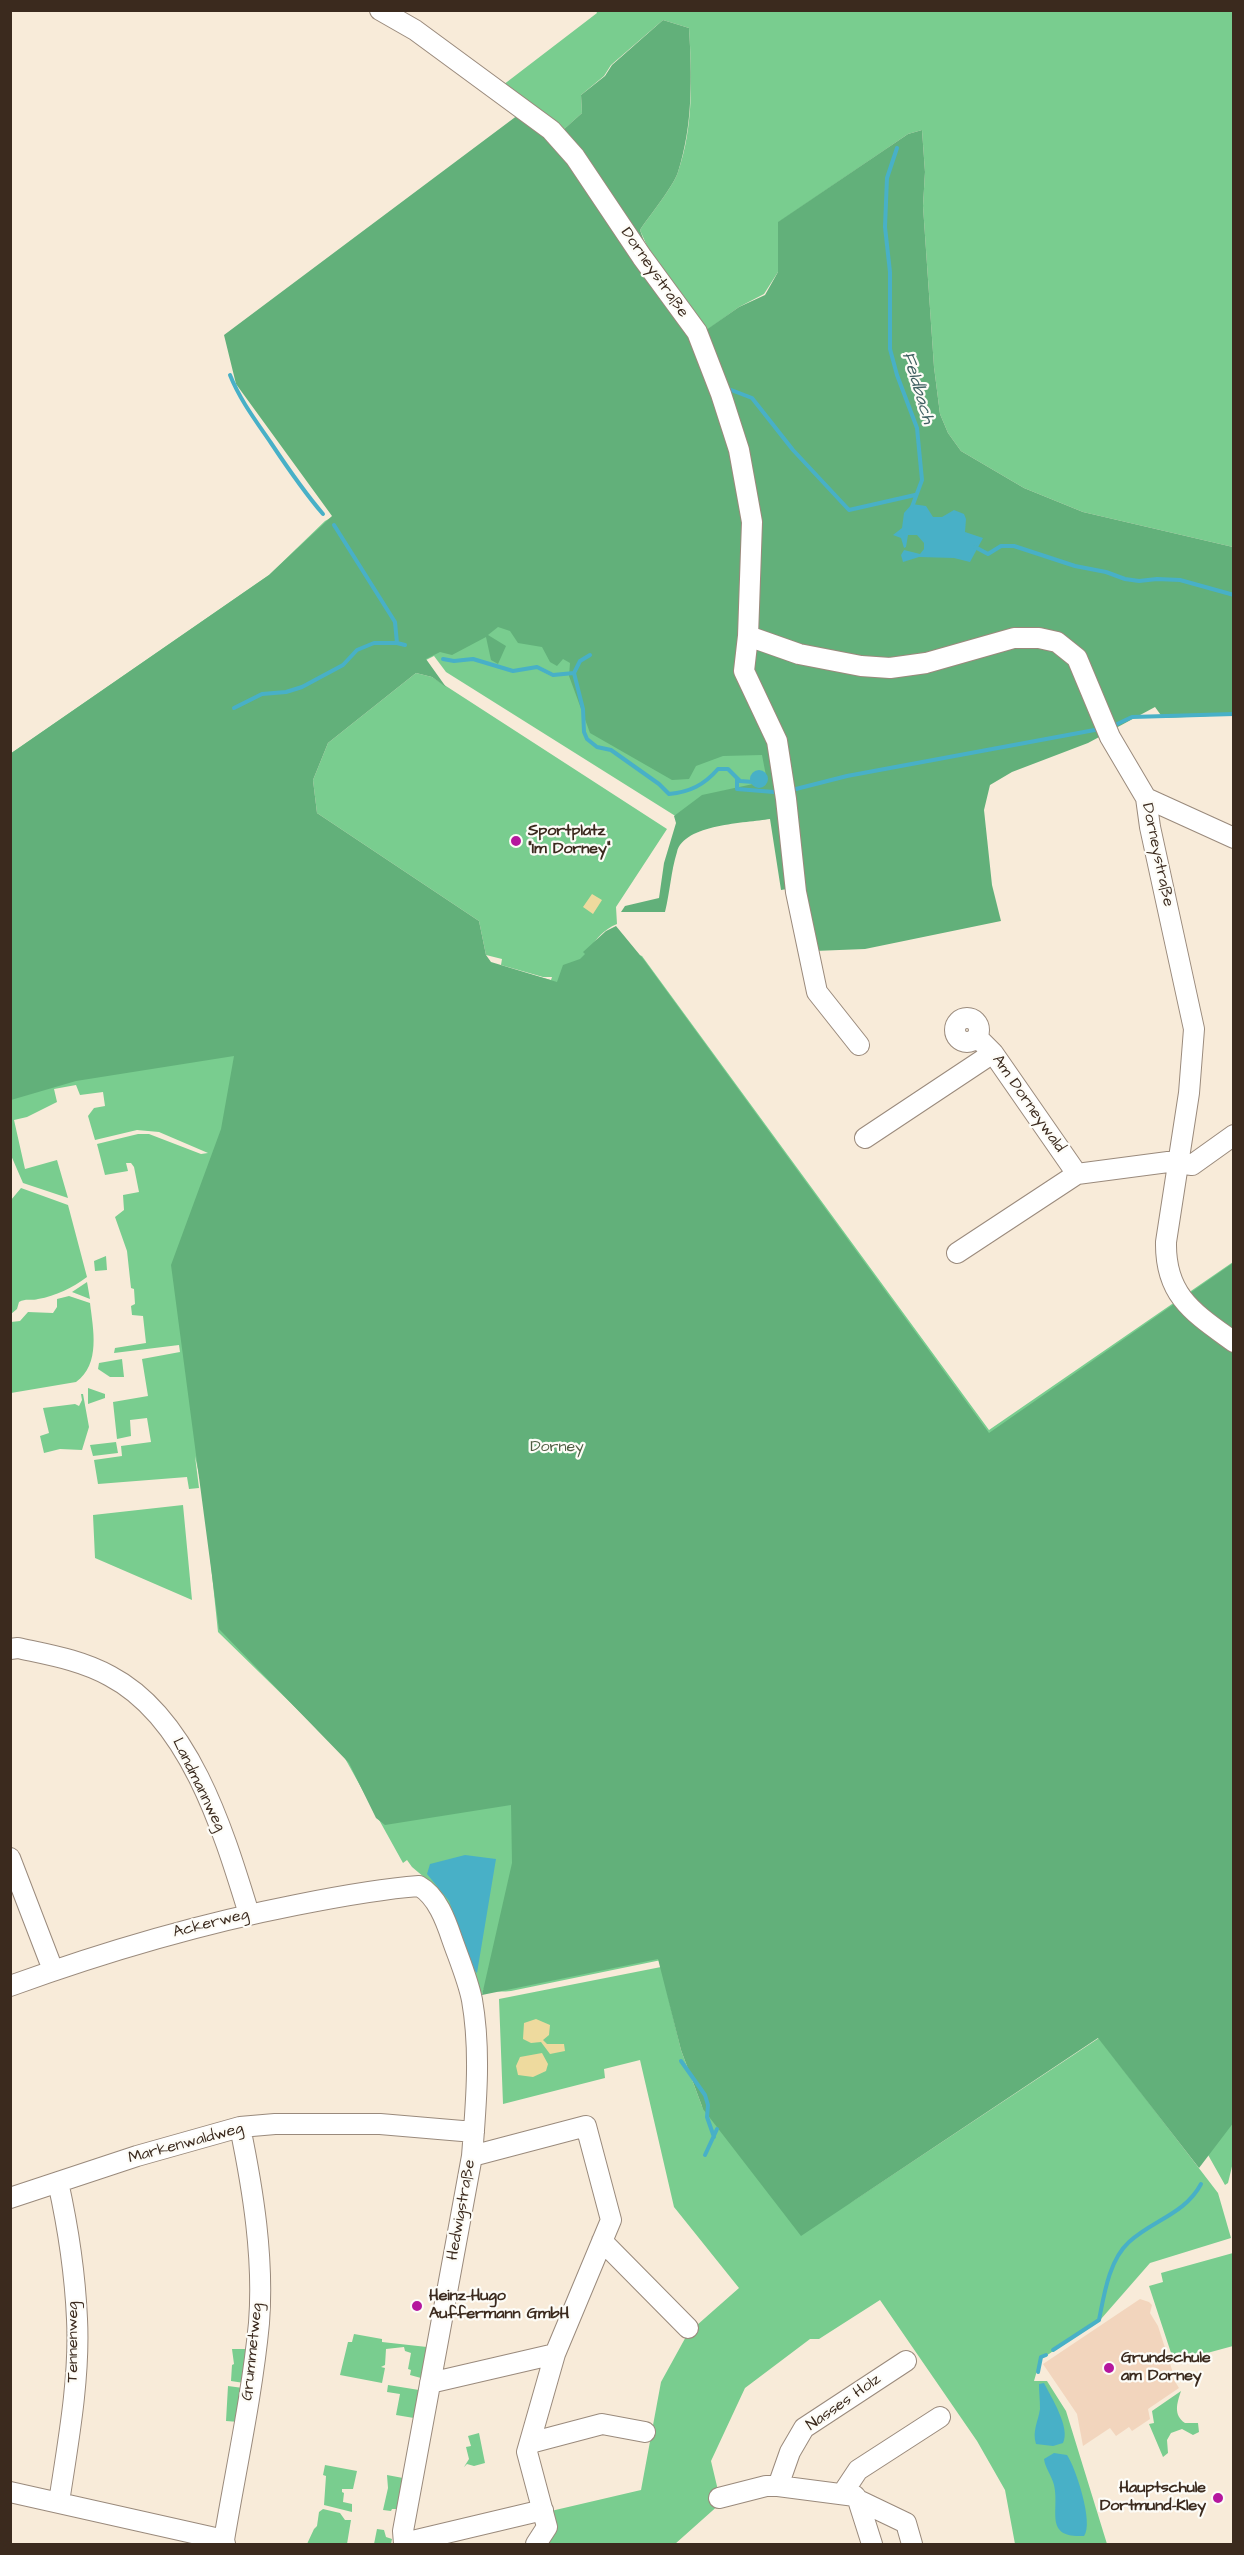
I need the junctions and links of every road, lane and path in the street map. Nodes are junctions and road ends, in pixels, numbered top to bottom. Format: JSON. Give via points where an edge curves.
{"nodes":[{"id":1,"x":380,"y":10,"type":"edge"},
{"id":2,"x":748,"y":636,"type":"junction"},
{"id":3,"x":1146,"y":798,"type":"junction"},
{"id":4,"x":1233,"y":838,"type":"edge"},
{"id":5,"x":977,"y":1037,"type":"dead end"},
{"id":6,"x":859,"y":1046,"type":"dead end"},
{"id":7,"x":993,"y":1053,"type":"junction"},
{"id":8,"x":1233,"y":1135,"type":"edge"},
{"id":9,"x":865,"y":1138,"type":"dead end"},
{"id":10,"x":1179,"y":1163,"type":"junction"},
{"id":11,"x":1077,"y":1174,"type":"junction"},
{"id":12,"x":957,"y":1253,"type":"dead end"},
{"id":13,"x":1233,"y":1342,"type":"edge"},
{"id":14,"x":10,"y":1649,"type":"edge"},
{"id":15,"x":10,"y":1858,"type":"edge"},
{"id":16,"x":417,"y":1886,"type":"joint"},
{"id":17,"x":249,"y":1914,"type":"junction"},
{"id":18,"x":53,"y":1970,"type":"junction"},
{"id":19,"x":10,"y":1986,"type":"edge"},
{"id":20,"x":240,"y":2127,"type":"junction"},
{"id":21,"x":474,"y":2132,"type":"junction"},
{"id":22,"x":472,"y":2156,"type":"junction"},
{"id":23,"x":58,"y":2182,"type":"junction"},
{"id":24,"x":10,"y":2198,"type":"edge"},
{"id":25,"x":603,"y":2241,"type":"junction"},
{"id":26,"x":688,"y":2328,"type":"dead end"},
{"id":27,"x":555,"y":2354,"type":"junction"},
{"id":28,"x":906,"y":2361,"type":"dead end"},
{"id":29,"x":430,"y":2383,"type":"junction"},
{"id":30,"x":940,"y":2416,"type":"dead end"},
{"id":31,"x":645,"y":2432,"type":"dead end"},
{"id":32,"x":530,"y":2443,"type":"junction"},
{"id":33,"x":778,"y":2486,"type":"junction"},
{"id":34,"x":10,"y":2492,"type":"edge"},
{"id":35,"x":850,"y":2497,"type":"junction"},
{"id":36,"x":719,"y":2498,"type":"dead end"},
{"id":37,"x":59,"y":2502,"type":"junction"},
{"id":38,"x":543,"y":2510,"type":"junction"},
{"id":39,"x":225,"y":2542,"type":"edge"},
{"id":40,"x":404,"y":2544,"type":"edge"},
{"id":41,"x":536,"y":2544,"type":"edge"},
{"id":42,"x":872,"y":2544,"type":"edge"},
{"id":43,"x":912,"y":2544,"type":"edge"}],
"edges":[{"from":1,"to":2,"type":"street","name":"Dorneystraße","via":[[415,30],[551,130],[575,157],[697,333],[739,450],[752,522]]},
{"from":2,"to":3,"type":"street","name":"Dorneystraße","via":[[799,654],[890,668],[926,663],[1014,638],[1057,642],[1077,657],[1107,731]]},
{"from":2,"to":6,"type":"street","name":"Dorneystraße","via":[[744,671],[777,741],[796,892],[817,992]]},
{"from":3,"to":4,"type":"street"},
{"from":3,"to":10,"type":"street","name":"Dorneystraße","via":[[1194,1029]]},
{"from":5,"to":7,"type":"street","name":"Am Dorneywald"},
{"from":7,"to":9,"type":"street"},
{"from":7,"to":11,"type":"street","name":"Am Dorneywald"},
{"from":8,"to":10,"type":"street","via":[[1192,1165]]},
{"from":10,"to":11,"type":"street"},
{"from":10,"to":13,"type":"street","name":"Dorneystraße","via":[[1166,1242],[1171,1279],[1178,1295],[1194,1313]]},
{"from":11,"to":12,"type":"street"},
{"from":14,"to":17,"type":"street","name":"Landmannweg","via":[[70,1659],[111,1676],[147,1703],[189,1761],[224,1838]]},
{"from":15,"to":18,"type":"street"},
{"from":16,"to":17,"type":"street","name":"Ackerweg"},
{"from":16,"to":21,"type":"street","name":"Hedwigstraße","via":[[429,1895],[445,1919],[472,2000],[477,2066]]},
{"from":17,"to":18,"type":"street","name":"Ackerweg","via":[[153,1938]]},
{"from":18,"to":19,"type":"street","name":"Ackerweg"},
{"from":20,"to":21,"type":"street","name":"Markenwaldweg","via":[[369,2124]]},
{"from":20,"to":23,"type":"street","name":"Markenwaldweg"},
{"from":20,"to":39,"type":"street","name":"Grummetweg","via":[[257,2241],[259,2321]]},
{"from":21,"to":22,"type":"street","name":"Hedwigstraße"},
{"from":22,"to":25,"type":"street","via":[[586,2126],[610,2220]]},
{"from":22,"to":29,"type":"street","name":"Hedwigstraße"},
{"from":23,"to":24,"type":"street","name":"Markenwaldweg"},
{"from":23,"to":37,"type":"street","name":"Tennenweg","via":[[68,2231],[77,2321],[73,2410]]},
{"from":25,"to":26,"type":"street"},
{"from":25,"to":27,"type":"street"},
{"from":27,"to":29,"type":"street"},
{"from":27,"to":32,"type":"street"},
{"from":28,"to":33,"type":"street","name":"Nasses Holz","via":[[804,2428]]},
{"from":29,"to":40,"type":"street","name":"Hedwigstraße"},
{"from":30,"to":35,"type":"street","via":[[858,2470]]},
{"from":31,"to":32,"type":"street","via":[[602,2424]]},
{"from":32,"to":38,"type":"street","via":[[527,2452]]},
{"from":33,"to":35,"type":"street"},
{"from":33,"to":36,"type":"street"},
{"from":34,"to":37,"type":"street","name":"Grummetweg"},
{"from":35,"to":42,"type":"street"},
{"from":35,"to":43,"type":"street","via":[[906,2523]]},
{"from":37,"to":39,"type":"street","name":"Grummetweg"},
{"from":38,"to":40,"type":"street"},
{"from":38,"to":41,"type":"street","via":[[547,2527]]}]}
